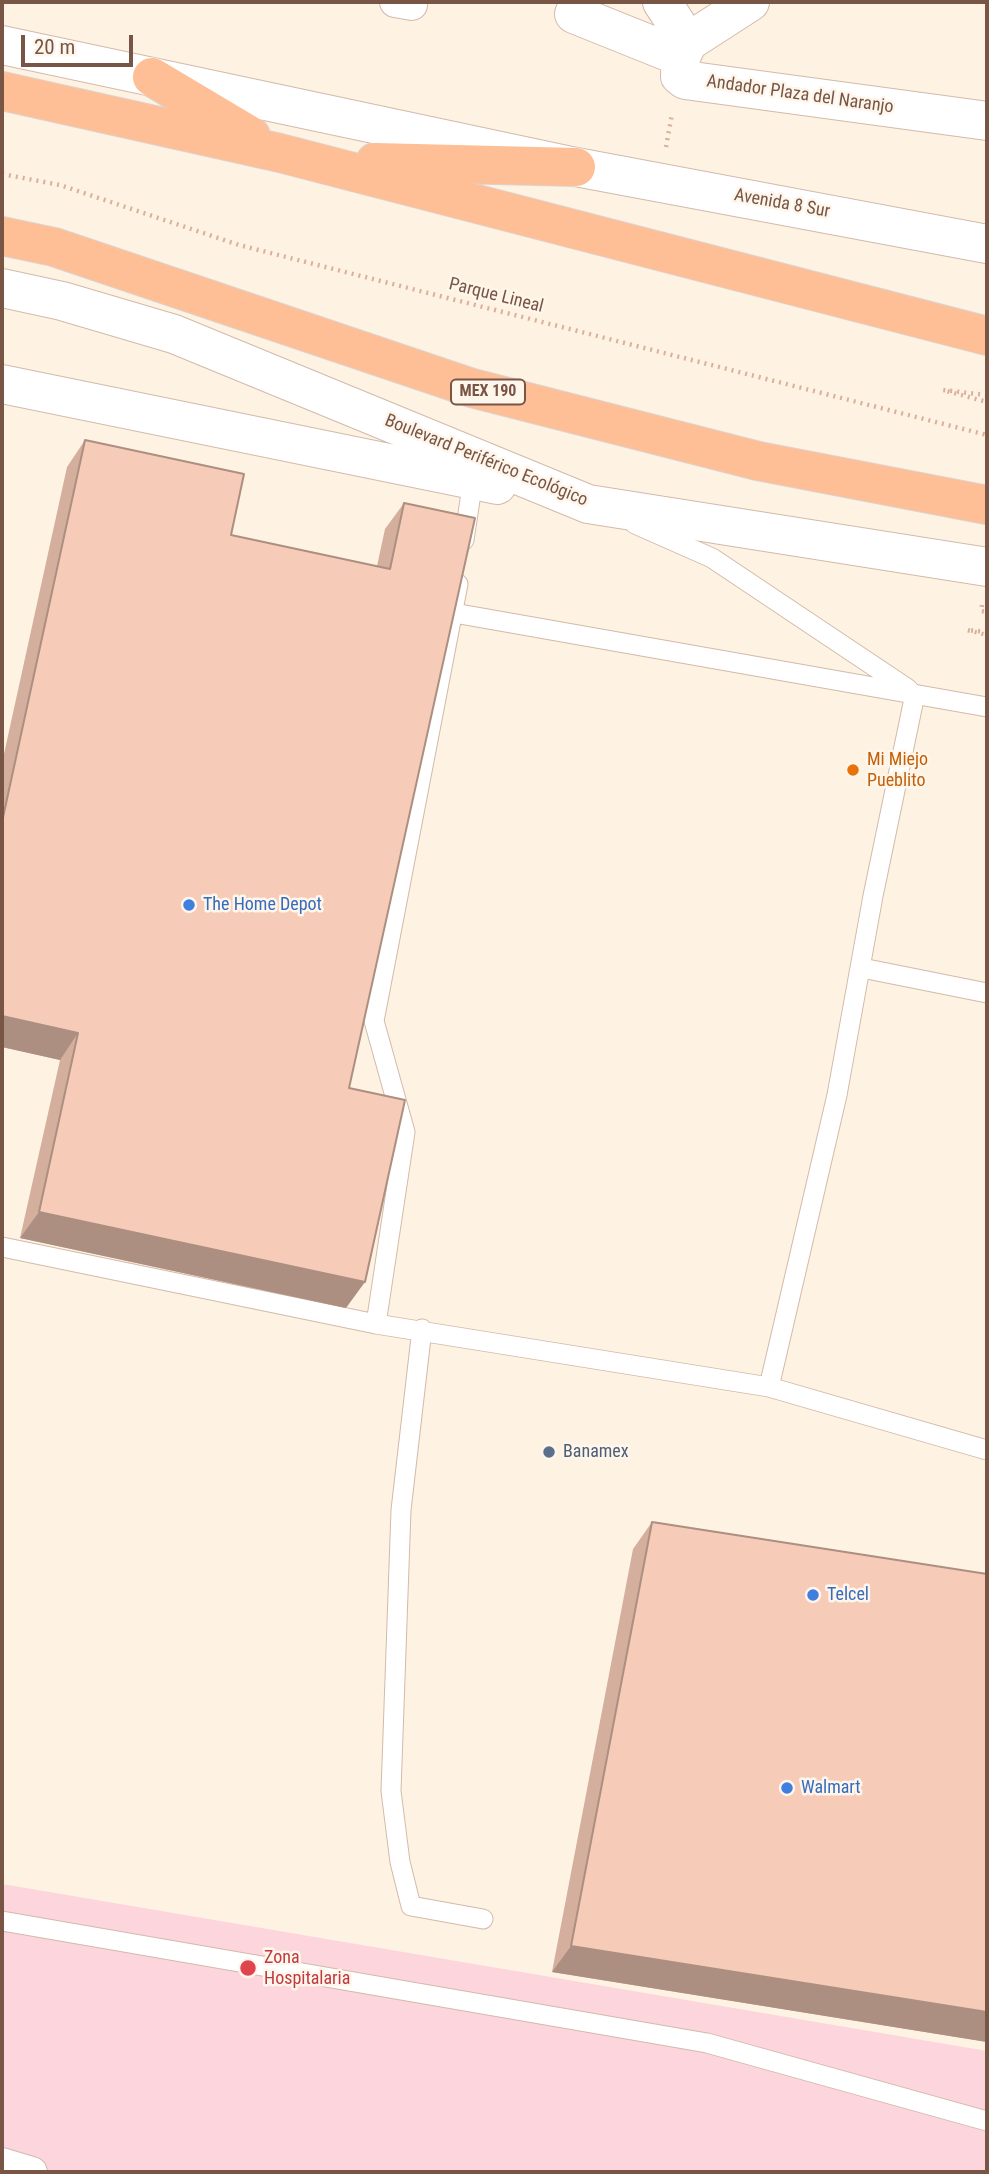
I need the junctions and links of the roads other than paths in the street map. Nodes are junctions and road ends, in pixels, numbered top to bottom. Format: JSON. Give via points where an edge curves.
{"nodes":[{"id":1,"x":662,"y":2,"type":"edge"},
{"id":2,"x":750,"y":2,"type":"edge"},
{"id":3,"x":574,"y":14,"type":"dead end"},
{"id":4,"x":2,"y":45,"type":"edge"},
{"id":5,"x":683,"y":58,"type":"junction"},
{"id":6,"x":152,"y":77,"type":"junction"},
{"id":7,"x":2,"y":92,"type":"edge"},
{"id":8,"x":987,"y":121,"type":"edge"},
{"id":9,"x":294,"y":157,"type":"junction"},
{"id":10,"x":576,"y":167,"type":"junction"},
{"id":11,"x":2,"y":236,"type":"edge"},
{"id":12,"x":987,"y":244,"type":"edge"},
{"id":13,"x":2,"y":288,"type":"edge"},
{"id":14,"x":987,"y":336,"type":"edge"},
{"id":15,"x":2,"y":384,"type":"edge"},
{"id":16,"x":473,"y":480,"type":"junction"},
{"id":17,"x":588,"y":504,"type":"junction"},
{"id":18,"x":987,"y":505,"type":"edge"},
{"id":19,"x":987,"y":567,"type":"edge"},
{"id":20,"x":454,"y":614,"type":"junction"},
{"id":21,"x":915,"y":694,"type":"junction"},
{"id":22,"x":987,"y":707,"type":"edge"},
{"id":23,"x":862,"y":968,"type":"junction"},
{"id":24,"x":987,"y":993,"type":"edge"},
{"id":25,"x":2,"y":1247,"type":"edge"},
{"id":26,"x":376,"y":1324,"type":"junction"},
{"id":27,"x":422,"y":1329,"type":"junction"},
{"id":28,"x":769,"y":1387,"type":"junction"},
{"id":29,"x":987,"y":1450,"type":"edge"},
{"id":30,"x":483,"y":1919,"type":"dead end"},
{"id":31,"x":2,"y":1921,"type":"edge"},
{"id":32,"x":987,"y":2121,"type":"edge"},
{"id":33,"x":2,"y":2163,"type":"edge"},
{"id":34,"x":32,"y":2172,"type":"edge"}],
"edges":[{"from":1,"to":5,"type":"street"},
{"from":2,"to":5,"type":"street"},
{"from":3,"to":5,"type":"street","name":"Andador Plaza del Naranjo"},
{"from":4,"to":6,"type":"street"},
{"from":5,"to":8,"type":"street","name":"Andador Plaza del Naranjo","via":[[685,80]]},
{"from":6,"to":9,"type":"highway"},
{"from":6,"to":10,"type":"street"},
{"from":7,"to":9,"type":"highway"},
{"from":9,"to":10,"type":"highway"},
{"from":9,"to":14,"type":"highway"},
{"from":10,"to":12,"type":"street","name":"Avenida 8 Sur"},
{"from":11,"to":18,"type":"highway","number":"MEX 190","via":[[54,247],[472,388],[758,461]]},
{"from":13,"to":17,"type":"street","name":"Boulevard Periférico Ecológico","via":[[174,334]]},
{"from":15,"to":16,"type":"street"},
{"from":16,"to":17,"type":"street"},
{"from":16,"to":20,"type":"lane"},
{"from":17,"to":19,"type":"street","name":"Boulevard Periférico Ecológico"},
{"from":17,"to":21,"type":"lane","via":[[712,558]]},
{"from":20,"to":21,"type":"lane"},
{"from":20,"to":26,"type":"lane","via":[[374,1021],[405,1132]]},
{"from":21,"to":22,"type":"lane"},
{"from":21,"to":23,"type":"lane"},
{"from":23,"to":24,"type":"lane"},
{"from":23,"to":28,"type":"lane"},
{"from":25,"to":26,"type":"lane"},
{"from":26,"to":27,"type":"lane"},
{"from":27,"to":28,"type":"lane"},
{"from":27,"to":30,"type":"lane","via":[[401,1510],[391,1791],[411,1906]]},
{"from":28,"to":29,"type":"lane"},
{"from":31,"to":32,"type":"lane","via":[[707,2043]]},
{"from":33,"to":34,"type":"street"}]}
